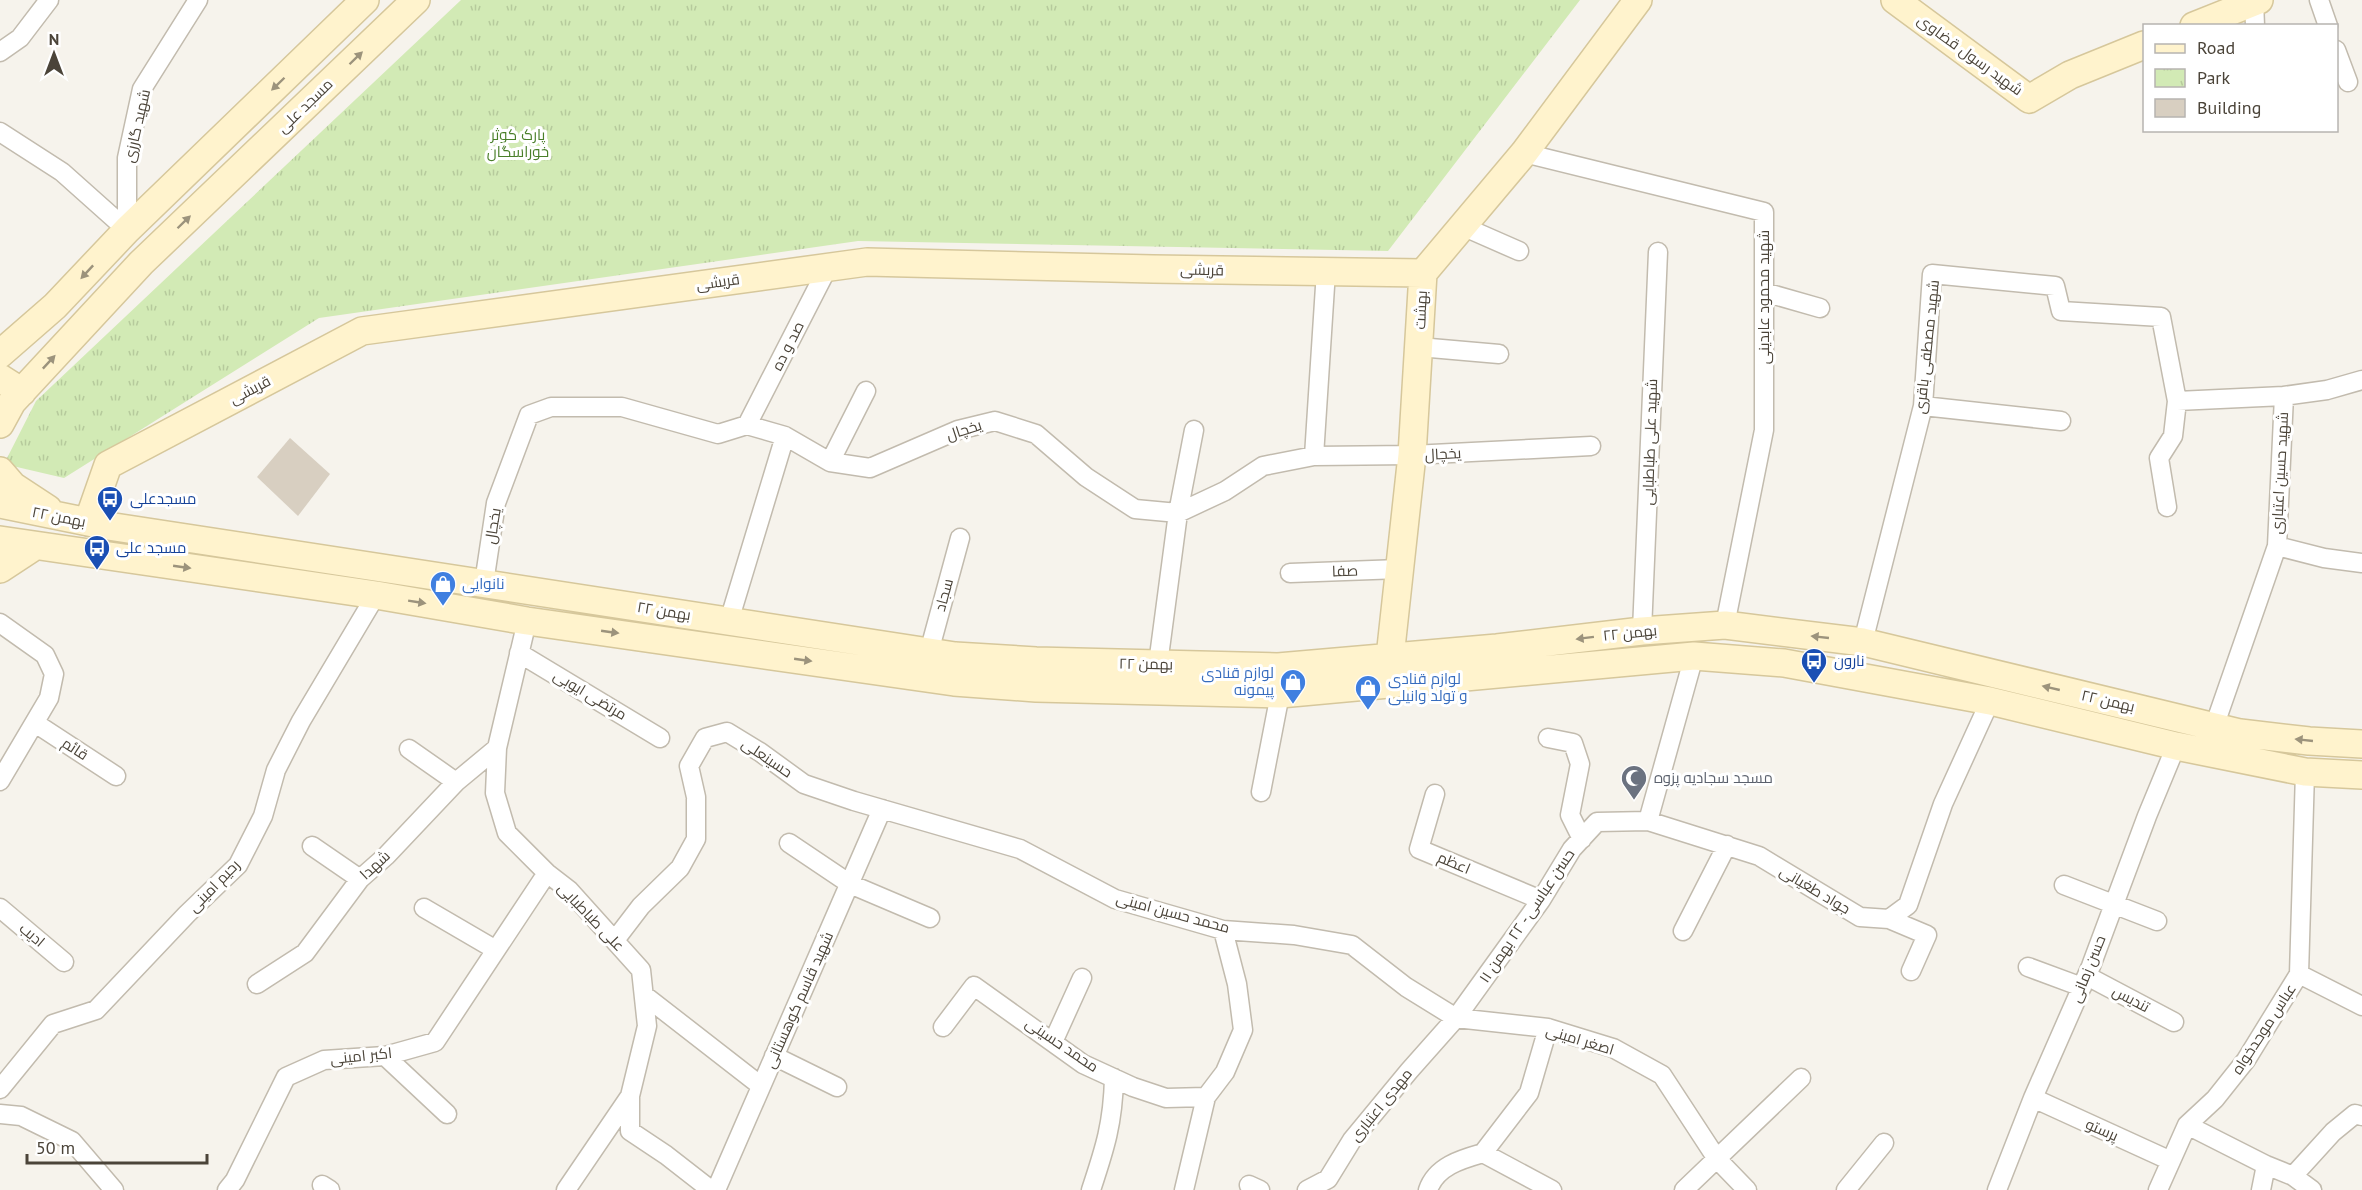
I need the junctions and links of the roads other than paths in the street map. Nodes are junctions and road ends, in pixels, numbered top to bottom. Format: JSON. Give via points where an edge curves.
{"nodes":[{"id":1,"x":49,"y":0,"type":"edge"},
{"id":2,"x":198,"y":0,"type":"edge"},
{"id":3,"x":365,"y":0,"type":"edge"},
{"id":4,"x":416,"y":0,"type":"edge"},
{"id":5,"x":1638,"y":0,"type":"edge"},
{"id":6,"x":1895,"y":0,"type":"edge"},
{"id":7,"x":2319,"y":0,"type":"edge"},
{"id":8,"x":2256,"y":9,"type":"edge"},
{"id":9,"x":2201,"y":24,"type":"edge"},
{"id":10,"x":2327,"y":24,"type":"edge"},
{"id":11,"x":2,"y":46,"type":"edge"},
{"id":12,"x":2143,"y":46,"type":"edge"},
{"id":13,"x":2338,"y":53,"type":"edge"},
{"id":14,"x":2348,"y":82,"type":"dead end"},
{"id":15,"x":0,"y":132,"type":"edge"},
{"id":16,"x":1524,"y":153,"type":"junction"},
{"id":17,"x":1462,"y":226,"type":"junction"},
{"id":18,"x":127,"y":230,"type":"junction"},
{"id":19,"x":1519,"y":251,"type":"dead end"},
{"id":20,"x":1658,"y":252,"type":"dead end"},
{"id":21,"x":828,"y":267,"type":"junction"},
{"id":22,"x":1326,"y":271,"type":"junction"},
{"id":23,"x":1423,"y":273,"type":"junction"},
{"id":24,"x":1764,"y":292,"type":"junction"},
{"id":25,"x":1820,"y":308,"type":"dead end"},
{"id":26,"x":1419,"y":347,"type":"junction"},
{"id":27,"x":0,"y":354,"type":"edge"},
{"id":28,"x":1499,"y":354,"type":"dead end"},
{"id":29,"x":2362,"y":380,"type":"edge"},
{"id":30,"x":11,"y":385,"type":"edge"},
{"id":31,"x":866,"y":391,"type":"dead end"},
{"id":32,"x":2284,"y":396,"type":"junction"},
{"id":33,"x":2177,"y":401,"type":"junction"},
{"id":34,"x":1923,"y":406,"type":"junction"},
{"id":35,"x":2061,"y":421,"type":"dead end"},
{"id":36,"x":0,"y":424,"type":"edge"},
{"id":37,"x":747,"y":425,"type":"junction"},
{"id":38,"x":1194,"y":430,"type":"dead end"},
{"id":39,"x":785,"y":436,"type":"junction"},
{"id":40,"x":1591,"y":446,"type":"dead end"},
{"id":41,"x":1314,"y":456,"type":"junction"},
{"id":42,"x":1412,"y":456,"type":"junction"},
{"id":43,"x":830,"y":462,"type":"junction"},
{"id":44,"x":0,"y":471,"type":"edge"},
{"id":45,"x":0,"y":504,"type":"edge"},
{"id":46,"x":2167,"y":507,"type":"dead end"},
{"id":47,"x":1178,"y":513,"type":"junction"},
{"id":48,"x":75,"y":520,"type":"junction"},
{"id":49,"x":960,"y":538,"type":"dead end"},
{"id":50,"x":0,"y":540,"type":"edge"},
{"id":51,"x":35,"y":546,"type":"junction"},
{"id":52,"x":2277,"y":546,"type":"junction"},
{"id":53,"x":2362,"y":563,"type":"edge"},
{"id":54,"x":0,"y":569,"type":"edge"},
{"id":55,"x":1400,"y":570,"type":"junction"},
{"id":56,"x":1290,"y":573,"type":"dead end"},
{"id":57,"x":484,"y":584,"type":"junction"},
{"id":58,"x":376,"y":595,"type":"junction"},
{"id":59,"x":527,"y":621,"type":"junction"},
{"id":60,"x":729,"y":621,"type":"junction"},
{"id":61,"x":0,"y":623,"type":"edge"},
{"id":62,"x":1725,"y":625,"type":"junction"},
{"id":63,"x":1642,"y":631,"type":"junction"},
{"id":64,"x":1863,"y":642,"type":"junction"},
{"id":65,"x":929,"y":652,"type":"junction"},
{"id":66,"x":519,"y":653,"type":"junction"},
{"id":67,"x":1694,"y":656,"type":"junction"},
{"id":68,"x":1390,"y":657,"type":"junction"},
{"id":69,"x":1111,"y":663,"type":"junction"},
{"id":70,"x":1158,"y":664,"type":"junction"},
{"id":71,"x":1110,"y":690,"type":"junction"},
{"id":72,"x":1280,"y":694,"type":"junction"},
{"id":73,"x":1990,"y":701,"type":"junction"},
{"id":74,"x":35,"y":723,"type":"junction"},
{"id":75,"x":2214,"y":727,"type":"junction"},
{"id":76,"x":660,"y":738,"type":"dead end"},
{"id":77,"x":1548,"y":738,"type":"dead end"},
{"id":78,"x":2362,"y":744,"type":"edge"},
{"id":79,"x":2176,"y":746,"type":"junction"},
{"id":80,"x":497,"y":748,"type":"junction"},
{"id":81,"x":409,"y":749,"type":"dead end"},
{"id":82,"x":2306,"y":772,"type":"junction"},
{"id":83,"x":2362,"y":775,"type":"edge"},
{"id":84,"x":116,"y":776,"type":"dead end"},
{"id":85,"x":0,"y":781,"type":"edge"},
{"id":86,"x":456,"y":782,"type":"junction"},
{"id":87,"x":1261,"y":792,"type":"dead end"},
{"id":88,"x":1436,"y":794,"type":"dead end"},
{"id":89,"x":882,"y":809,"type":"junction"},
{"id":90,"x":1648,"y":821,"type":"junction"},
{"id":91,"x":1582,"y":838,"type":"junction"},
{"id":92,"x":789,"y":843,"type":"dead end"},
{"id":93,"x":1727,"y":845,"type":"junction"},
{"id":94,"x":312,"y":846,"type":"dead end"},
{"id":95,"x":547,"y":873,"type":"junction"},
{"id":96,"x":360,"y":879,"type":"junction"},
{"id":97,"x":850,"y":884,"type":"junction"},
{"id":98,"x":2064,"y":885,"type":"dead end"},
{"id":99,"x":1541,"y":900,"type":"junction"},
{"id":100,"x":2114,"y":904,"type":"junction"},
{"id":101,"x":0,"y":908,"type":"edge"},
{"id":102,"x":424,"y":908,"type":"dead end"},
{"id":103,"x":930,"y":918,"type":"dead end"},
{"id":104,"x":1889,"y":920,"type":"junction"},
{"id":105,"x":2157,"y":921,"type":"dead end"},
{"id":106,"x":1223,"y":930,"type":"junction"},
{"id":107,"x":1683,"y":931,"type":"dead end"},
{"id":108,"x":615,"y":940,"type":"junction"},
{"id":109,"x":496,"y":950,"type":"junction"},
{"id":110,"x":64,"y":962,"type":"dead end"},
{"id":111,"x":2028,"y":967,"type":"dead end"},
{"id":112,"x":1911,"y":971,"type":"dead end"},
{"id":113,"x":2299,"y":974,"type":"junction"},
{"id":114,"x":1082,"y":978,"type":"dead end"},
{"id":115,"x":2084,"y":981,"type":"junction"},
{"id":116,"x":257,"y":984,"type":"dead end"},
{"id":117,"x":644,"y":995,"type":"junction"},
{"id":118,"x":2362,"y":1006,"type":"edge"},
{"id":119,"x":1456,"y":1018,"type":"junction"},
{"id":120,"x":2174,"y":1022,"type":"dead end"},
{"id":121,"x":943,"y":1028,"type":"dead end"},
{"id":122,"x":1548,"y":1028,"type":"junction"},
{"id":123,"x":1053,"y":1042,"type":"junction"},
{"id":124,"x":385,"y":1056,"type":"junction"},
{"id":125,"x":774,"y":1056,"type":"junction"},
{"id":126,"x":1114,"y":1078,"type":"junction"},
{"id":127,"x":1801,"y":1078,"type":"dead end"},
{"id":128,"x":761,"y":1086,"type":"junction"},
{"id":129,"x":837,"y":1087,"type":"dead end"},
{"id":130,"x":0,"y":1089,"type":"edge"},
{"id":131,"x":630,"y":1096,"type":"junction"},
{"id":132,"x":1206,"y":1097,"type":"junction"},
{"id":133,"x":2033,"y":1098,"type":"junction"},
{"id":134,"x":0,"y":1114,"type":"edge"},
{"id":135,"x":447,"y":1114,"type":"dead end"},
{"id":136,"x":2362,"y":1116,"type":"edge"},
{"id":137,"x":2187,"y":1125,"type":"junction"},
{"id":138,"x":1884,"y":1143,"type":"dead end"},
{"id":139,"x":1483,"y":1153,"type":"junction"},
{"id":140,"x":1717,"y":1159,"type":"junction"},
{"id":141,"x":2171,"y":1161,"type":"junction"},
{"id":142,"x":2266,"y":1165,"type":"junction"},
{"id":143,"x":2293,"y":1176,"type":"junction"},
{"id":144,"x":691,"y":1183,"type":"edge"},
{"id":145,"x":1316,"y":1188,"type":"edge"},
{"id":146,"x":114,"y":1190,"type":"edge"},
{"id":147,"x":227,"y":1190,"type":"edge"},
{"id":148,"x":566,"y":1190,"type":"edge"},
{"id":149,"x":713,"y":1190,"type":"edge"},
{"id":150,"x":1091,"y":1190,"type":"edge"},
{"id":151,"x":1184,"y":1190,"type":"edge"},
{"id":152,"x":1428,"y":1190,"type":"edge"},
{"id":153,"x":1552,"y":1190,"type":"edge"},
{"id":154,"x":1684,"y":1190,"type":"edge"},
{"id":155,"x":1747,"y":1190,"type":"edge"},
{"id":156,"x":1846,"y":1190,"type":"edge"},
{"id":157,"x":1997,"y":1190,"type":"edge"},
{"id":158,"x":2158,"y":1190,"type":"edge"},
{"id":159,"x":2261,"y":1190,"type":"edge"},
{"id":160,"x":2312,"y":1190,"type":"edge"}],
"edges":[{"from":1,"to":11,"type":"street","via":[[20,38]]},
{"from":2,"to":18,"type":"street","name":"شهید گارزی","via":[[142,89],[127,158]]},
{"from":3,"to":18,"type":"main road","one_way":true},
{"from":30,"to":4,"type":"main road","name":"مسجد علی","one_way":true},
{"from":5,"to":16,"type":"main road","name":"بهشت"},
{"from":6,"to":12,"type":"main road","name":"شهید رسول قضاوی","via":[[2029,99],[2070,75]]},
{"from":7,"to":10,"type":"street"},
{"from":8,"to":9,"type":"main road"},
{"from":13,"to":14,"type":"street"},
{"from":15,"to":18,"type":"street","via":[[62,172]]},
{"from":16,"to":17,"type":"main road","name":"بهشت"},
{"from":16,"to":24,"type":"street","name":"شهید محمود عابدینی","via":[[1764,212]]},
{"from":17,"to":19,"type":"street"},
{"from":17,"to":23,"type":"main road","name":"بهشت"},
{"from":18,"to":27,"type":"main road","one_way":true,"via":[[55,306]]},
{"from":20,"to":63,"type":"street","name":"شهید علی طباطبایی"},
{"from":21,"to":22,"type":"main road","name":"قریشی","via":[[867,262]]},
{"from":21,"to":37,"type":"street","name":"صد و ده"},
{"from":21,"to":48,"type":"main road","name":"قریشی","via":[[362,331],[108,465]]},
{"from":22,"to":23,"type":"main road","name":"قریشی"},
{"from":22,"to":41,"type":"street"},
{"from":23,"to":26,"type":"main road","name":"بهشت"},
{"from":24,"to":25,"type":"street"},
{"from":24,"to":62,"type":"street","name":"شهید محمود عابدینی","via":[[1764,430]]},
{"from":26,"to":28,"type":"street"},
{"from":26,"to":42,"type":"main road","name":"بهشت"},
{"from":29,"to":32,"type":"street","name":"شهید حسین اعتباری"},
{"from":30,"to":36,"type":"main road","name":"مسجد علی","via":[[12,402]]},
{"from":31,"to":43,"type":"street"},
{"from":32,"to":33,"type":"street"},
{"from":32,"to":52,"type":"street","name":"شهید حسین اعتباری"},
{"from":33,"to":34,"type":"street","name":"شهید مصطفی باقری","via":[[2161,317],[2061,311],[2055,286],[1932,274]]},
{"from":33,"to":46,"type":"street","name":"شهید مصطفی باقری","via":[[2173,436],[2159,458]]},
{"from":34,"to":35,"type":"street"},
{"from":34,"to":64,"type":"street","name":"شهید مصطفی باقری"},
{"from":37,"to":39,"type":"street","name":"یخچال"},
{"from":37,"to":57,"type":"street","name":"یخچال","via":[[718,434],[622,407],[551,407],[529,415],[496,503]]},
{"from":38,"to":47,"type":"street"},
{"from":39,"to":43,"type":"street","name":"یخچال"},
{"from":39,"to":60,"type":"street"},
{"from":40,"to":42,"type":"street","name":"یخچال"},
{"from":41,"to":42,"type":"street","name":"یخچال"},
{"from":41,"to":47,"type":"street","name":"یخچال","via":[[1263,466],[1225,491]]},
{"from":42,"to":55,"type":"main road","name":"بهشت"},
{"from":43,"to":47,"type":"street","name":"یخچال","via":[[870,468],[958,430],[995,421],[1036,434],[1086,477],[1135,509]]},
{"from":44,"to":48,"type":"main road","via":[[13,486]]},
{"from":45,"to":48,"type":"main road","name":"۲۲ بهمن"},
{"from":47,"to":70,"type":"street"},
{"from":48,"to":57,"type":"main road","name":"۲۲ بهمن"},
{"from":49,"to":65,"type":"street","name":"سجاد"},
{"from":50,"to":51,"type":"main road","name":"۲۲ بهمن"},
{"from":51,"to":54,"type":"main road"},
{"from":51,"to":58,"type":"main road","name":"۲۲ بهمن","one_way":true},
{"from":52,"to":53,"type":"street"},
{"from":52,"to":75,"type":"street","name":"شهید حسین اعتباری"},
{"from":55,"to":56,"type":"street","name":"صفا"},
{"from":55,"to":68,"type":"main road","name":"بهشت"},
{"from":57,"to":60,"type":"main road","name":"۲۲ بهمن"},
{"from":58,"to":59,"type":"main road","name":"۲۲ بهمن","one_way":true},
{"from":58,"to":130,"type":"street","name":"رحیم امینی","via":[[301,721],[276,770],[263,816],[238,865],[96,1010],[54,1024]]},
{"from":59,"to":66,"type":"street","name":"علی طباطبایی"},
{"from":59,"to":71,"type":"main road","name":"۲۲ بهمن","one_way":true,"via":[[954,682]]},
{"from":60,"to":65,"type":"main road","name":"۲۲ بهمن"},
{"from":61,"to":74,"type":"street","via":[[45,655],[54,674],[49,698]]},
{"from":62,"to":63,"type":"main road","name":"۲۲ بهمن"},
{"from":64,"to":62,"type":"main road","name":"۲۲ بهمن","one_way":true},
{"from":63,"to":68,"type":"main road","name":"۲۲ بهمن","one_way":true},
{"from":75,"to":64,"type":"main road","name":"۲۲ بهمن","one_way":true},
{"from":65,"to":69,"type":"main road","name":"۲۲ بهمن"},
{"from":66,"to":76,"type":"street","name":"مرتضی ایوبی"},
{"from":66,"to":80,"type":"street","name":"علی طباطبایی"},
{"from":67,"to":72,"type":"main road","name":"۲۲ بهمن"},
{"from":67,"to":73,"type":"main road","name":"۲۲ بهمن","via":[[1784,663]]},
{"from":67,"to":90,"type":"street"},
{"from":68,"to":70,"type":"main road","name":"۲۲ بهمن","via":[[1278,667]]},
{"from":69,"to":70,"type":"main road","name":"۲۲ بهمن"},
{"from":69,"to":71,"type":"main road"},
{"from":71,"to":72,"type":"main road","name":"۲۲ بهمن"},
{"from":72,"to":87,"type":"street"},
{"from":73,"to":79,"type":"main road","name":"۲۲ بهمن"},
{"from":73,"to":104,"type":"street","via":[[1943,804],[1908,905]]},
{"from":74,"to":84,"type":"street","name":"قائم"},
{"from":74,"to":85,"type":"street"},
{"from":78,"to":75,"type":"main road","name":"۲۲ بهمن","one_way":true,"via":[[2309,741]]},
{"from":77,"to":91,"type":"street","via":[[1573,743],[1580,764],[1570,815]]},
{"from":79,"to":82,"type":"main road","name":"۲۲ بهمن"},
{"from":79,"to":100,"type":"street","name":"حسن زمانی"},
{"from":80,"to":86,"type":"street","name":"شهدا"},
{"from":80,"to":95,"type":"street","name":"علی طباطبایی","via":[[495,793],[507,832]]},
{"from":81,"to":86,"type":"street"},
{"from":82,"to":83,"type":"main road","name":"۲۲ بهمن"},
{"from":82,"to":113,"type":"street","name":"عباس موحدخواه"},
{"from":86,"to":96,"type":"street","name":"شهدا"},
{"from":88,"to":99,"type":"street","name":"اعظم","via":[[1419,849]]},
{"from":89,"to":97,"type":"street","name":"شهید قاسم کوهستانی"},
{"from":89,"to":106,"type":"street","name":"محمد حسین امینی","via":[[1020,849],[1115,899]]},
{"from":89,"to":108,"type":"street","name":"حسینعلی","via":[[804,784],[727,732],[705,738],[689,766],[696,797],[696,838],[680,868],[641,906]]},
{"from":90,"to":91,"type":"street","name":"حسن عباسی - ۲۲ بهمن ۱۱","via":[[1597,822]]},
{"from":90,"to":93,"type":"street","name":"جواد طغیانی"},
{"from":91,"to":99,"type":"street","name":"حسن عباسی - ۲۲ بهمن ۱۱"},
{"from":92,"to":97,"type":"street"},
{"from":93,"to":104,"type":"street","name":"جواد طغیانی","via":[[1759,856],[1860,917]]},
{"from":93,"to":107,"type":"street"},
{"from":94,"to":96,"type":"street"},
{"from":95,"to":108,"type":"street","name":"علی طباطبایی","via":[[569,890]]},
{"from":95,"to":109,"type":"street","name":"اکبر امینی"},
{"from":96,"to":116,"type":"street","name":"شهدا","via":[[305,952]]},
{"from":97,"to":103,"type":"street"},
{"from":97,"to":125,"type":"street","name":"شهید قاسم کوهستانی"},
{"from":98,"to":100,"type":"street"},
{"from":99,"to":119,"type":"street","name":"حسن عباسی - ۲۲ بهمن ۱۱"},
{"from":100,"to":105,"type":"street"},
{"from":100,"to":115,"type":"street","name":"حسن زمانی"},
{"from":101,"to":110,"type":"street","name":"ادیب"},
{"from":102,"to":109,"type":"street"},
{"from":104,"to":112,"type":"street","name":"جواد طغیانی","via":[[1927,935]]},
{"from":106,"to":119,"type":"street","name":"محمد حسین امینی","via":[[1294,935],[1352,945],[1406,987]]},
{"from":106,"to":132,"type":"street","via":[[1237,984],[1243,1030],[1225,1072]]},
{"from":108,"to":117,"type":"street","name":"علی طباطبایی","via":[[641,970]]},
{"from":109,"to":124,"type":"street","name":"اکبر امینی","via":[[435,1042]]},
{"from":111,"to":115,"type":"street","name":"تندیس"},
{"from":113,"to":118,"type":"street"},
{"from":113,"to":137,"type":"street","name":"عباس موحدخواه","via":[[2246,1060],[2215,1099]]},
{"from":114,"to":123,"type":"street"},
{"from":115,"to":120,"type":"street","name":"تندیس"},
{"from":115,"to":133,"type":"street","name":"حسن زمانی"},
{"from":117,"to":128,"type":"street"},
{"from":117,"to":131,"type":"street","name":"علی طباطبایی","via":[[647,1026]]},
{"from":119,"to":122,"type":"street","name":"اصغر امینی"},
{"from":119,"to":145,"type":"street","name":"مهدی اعتباری","via":[[1352,1140],[1328,1179]]},
{"from":121,"to":123,"type":"street","name":"محمد حسینی","via":[[974,986]]},
{"from":122,"to":139,"type":"street","via":[[1529,1093]]},
{"from":122,"to":140,"type":"street","name":"اصغر امینی","via":[[1613,1048],[1662,1075]]},
{"from":123,"to":126,"type":"street","name":"محمد حسینی","via":[[1083,1064]]},
{"from":124,"to":135,"type":"street"},
{"from":124,"to":147,"type":"street","name":"اکبر امینی","via":[[324,1060],[286,1077]]},
{"from":125,"to":128,"type":"street","name":"شهید قاسم کوهستانی"},
{"from":125,"to":129,"type":"street"},
{"from":126,"to":132,"type":"street","name":"محمد حسینی","via":[[1166,1098]]},
{"from":126,"to":150,"type":"street","via":[[1114,1110]]},
{"from":127,"to":140,"type":"street"},
{"from":128,"to":149,"type":"street","name":"شهید قاسم کوهستانی"},
{"from":131,"to":144,"type":"street","name":"علی طباطبایی","via":[[630,1131]]},
{"from":131,"to":148,"type":"street"},
{"from":132,"to":151,"type":"street"},
{"from":133,"to":141,"type":"street","name":"پرستو"},
{"from":133,"to":157,"type":"street","name":"حسن زمانی"},
{"from":134,"to":146,"type":"street","via":[[21,1116],[72,1141]]},
{"from":136,"to":143,"type":"street","via":[[2355,1114],[2333,1132]]},
{"from":137,"to":141,"type":"street","name":"عباس موحدخواه"},
{"from":137,"to":142,"type":"street"},
{"from":138,"to":156,"type":"street"},
{"from":139,"to":152,"type":"street","via":[[1453,1162],[1431,1182]]},
{"from":139,"to":153,"type":"street"},
{"from":140,"to":154,"type":"street"},
{"from":140,"to":155,"type":"street","name":"اصغر امینی"},
{"from":141,"to":158,"type":"street","name":"عباس موحدخواه"},
{"from":142,"to":143,"type":"street"},
{"from":142,"to":159,"type":"street"},
{"from":143,"to":160,"type":"street"},
{"from":144,"to":149,"type":"street","name":"علی طباطبایی"}]}
